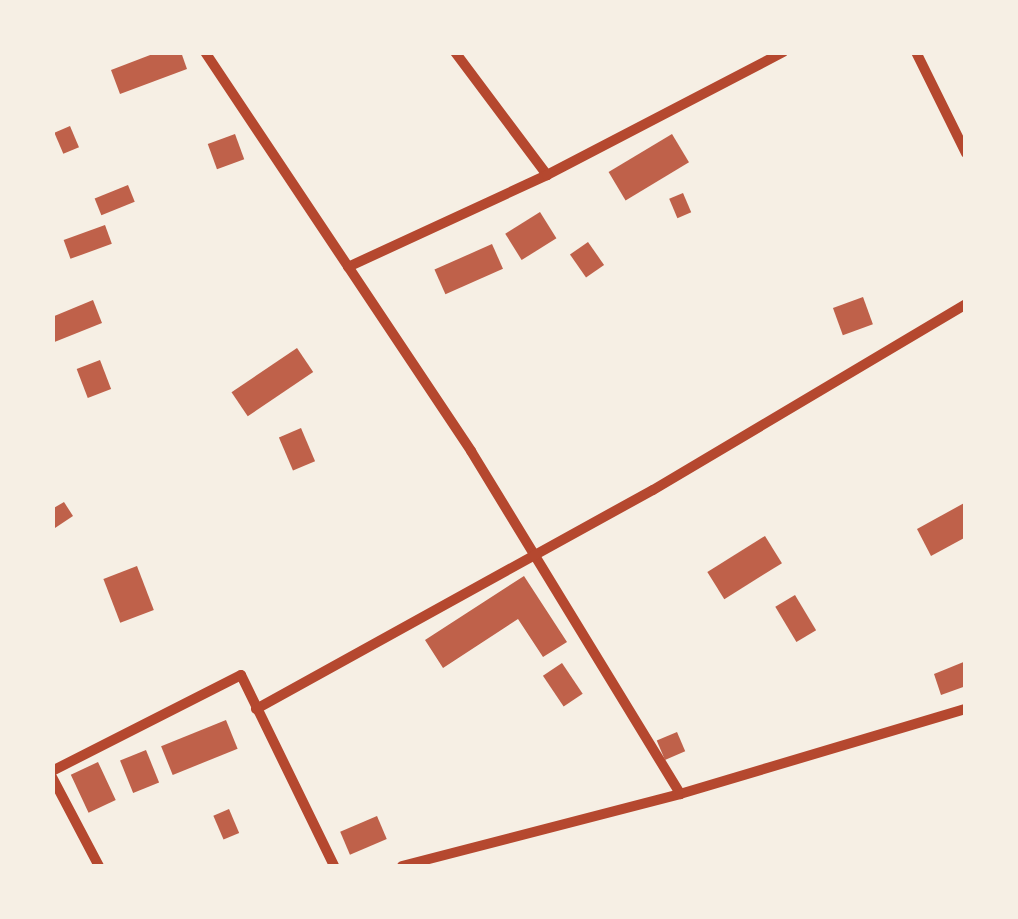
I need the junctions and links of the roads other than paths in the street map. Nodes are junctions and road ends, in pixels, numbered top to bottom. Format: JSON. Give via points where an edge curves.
{"nodes":[{"id":1,"x":205,"y":52,"type":"edge"},
{"id":2,"x":455,"y":52,"type":"edge"},
{"id":3,"x":783,"y":52,"type":"edge"},
{"id":4,"x":916,"y":52,"type":"edge"},
{"id":5,"x":966,"y":153,"type":"edge"},
{"id":6,"x":547,"y":175,"type":"junction"},
{"id":7,"x":348,"y":267,"type":"junction"},
{"id":8,"x":966,"y":304,"type":"edge"},
{"id":9,"x":535,"y":552,"type":"junction"},
{"id":10,"x":256,"y":708,"type":"junction"},
{"id":11,"x":966,"y":709,"type":"edge"},
{"id":12,"x":52,"y":774,"type":"edge"},
{"id":13,"x":680,"y":794,"type":"junction"},
{"id":14,"x":416,"y":864,"type":"edge"},
{"id":15,"x":99,"y":866,"type":"edge"},
{"id":16,"x":334,"y":866,"type":"edge"},
{"id":17,"x":402,"y":866,"type":"edge"}],
"edges":[{"from":1,"to":7,"type":"street"},
{"from":2,"to":6,"type":"street"},
{"from":3,"to":6,"type":"street"},
{"from":4,"to":5,"type":"street"},
{"from":6,"to":7,"type":"street"},
{"from":7,"to":9,"type":"street"},
{"from":8,"to":9,"type":"street","via":[[653,490]]},
{"from":9,"to":10,"type":"street"},
{"from":9,"to":13,"type":"street"},
{"from":10,"to":12,"type":"street","via":[[241,675]]},
{"from":10,"to":16,"type":"street"},
{"from":11,"to":13,"type":"street"},
{"from":12,"to":15,"type":"street"},
{"from":13,"to":14,"type":"street"},
{"from":14,"to":17,"type":"street"}]}
